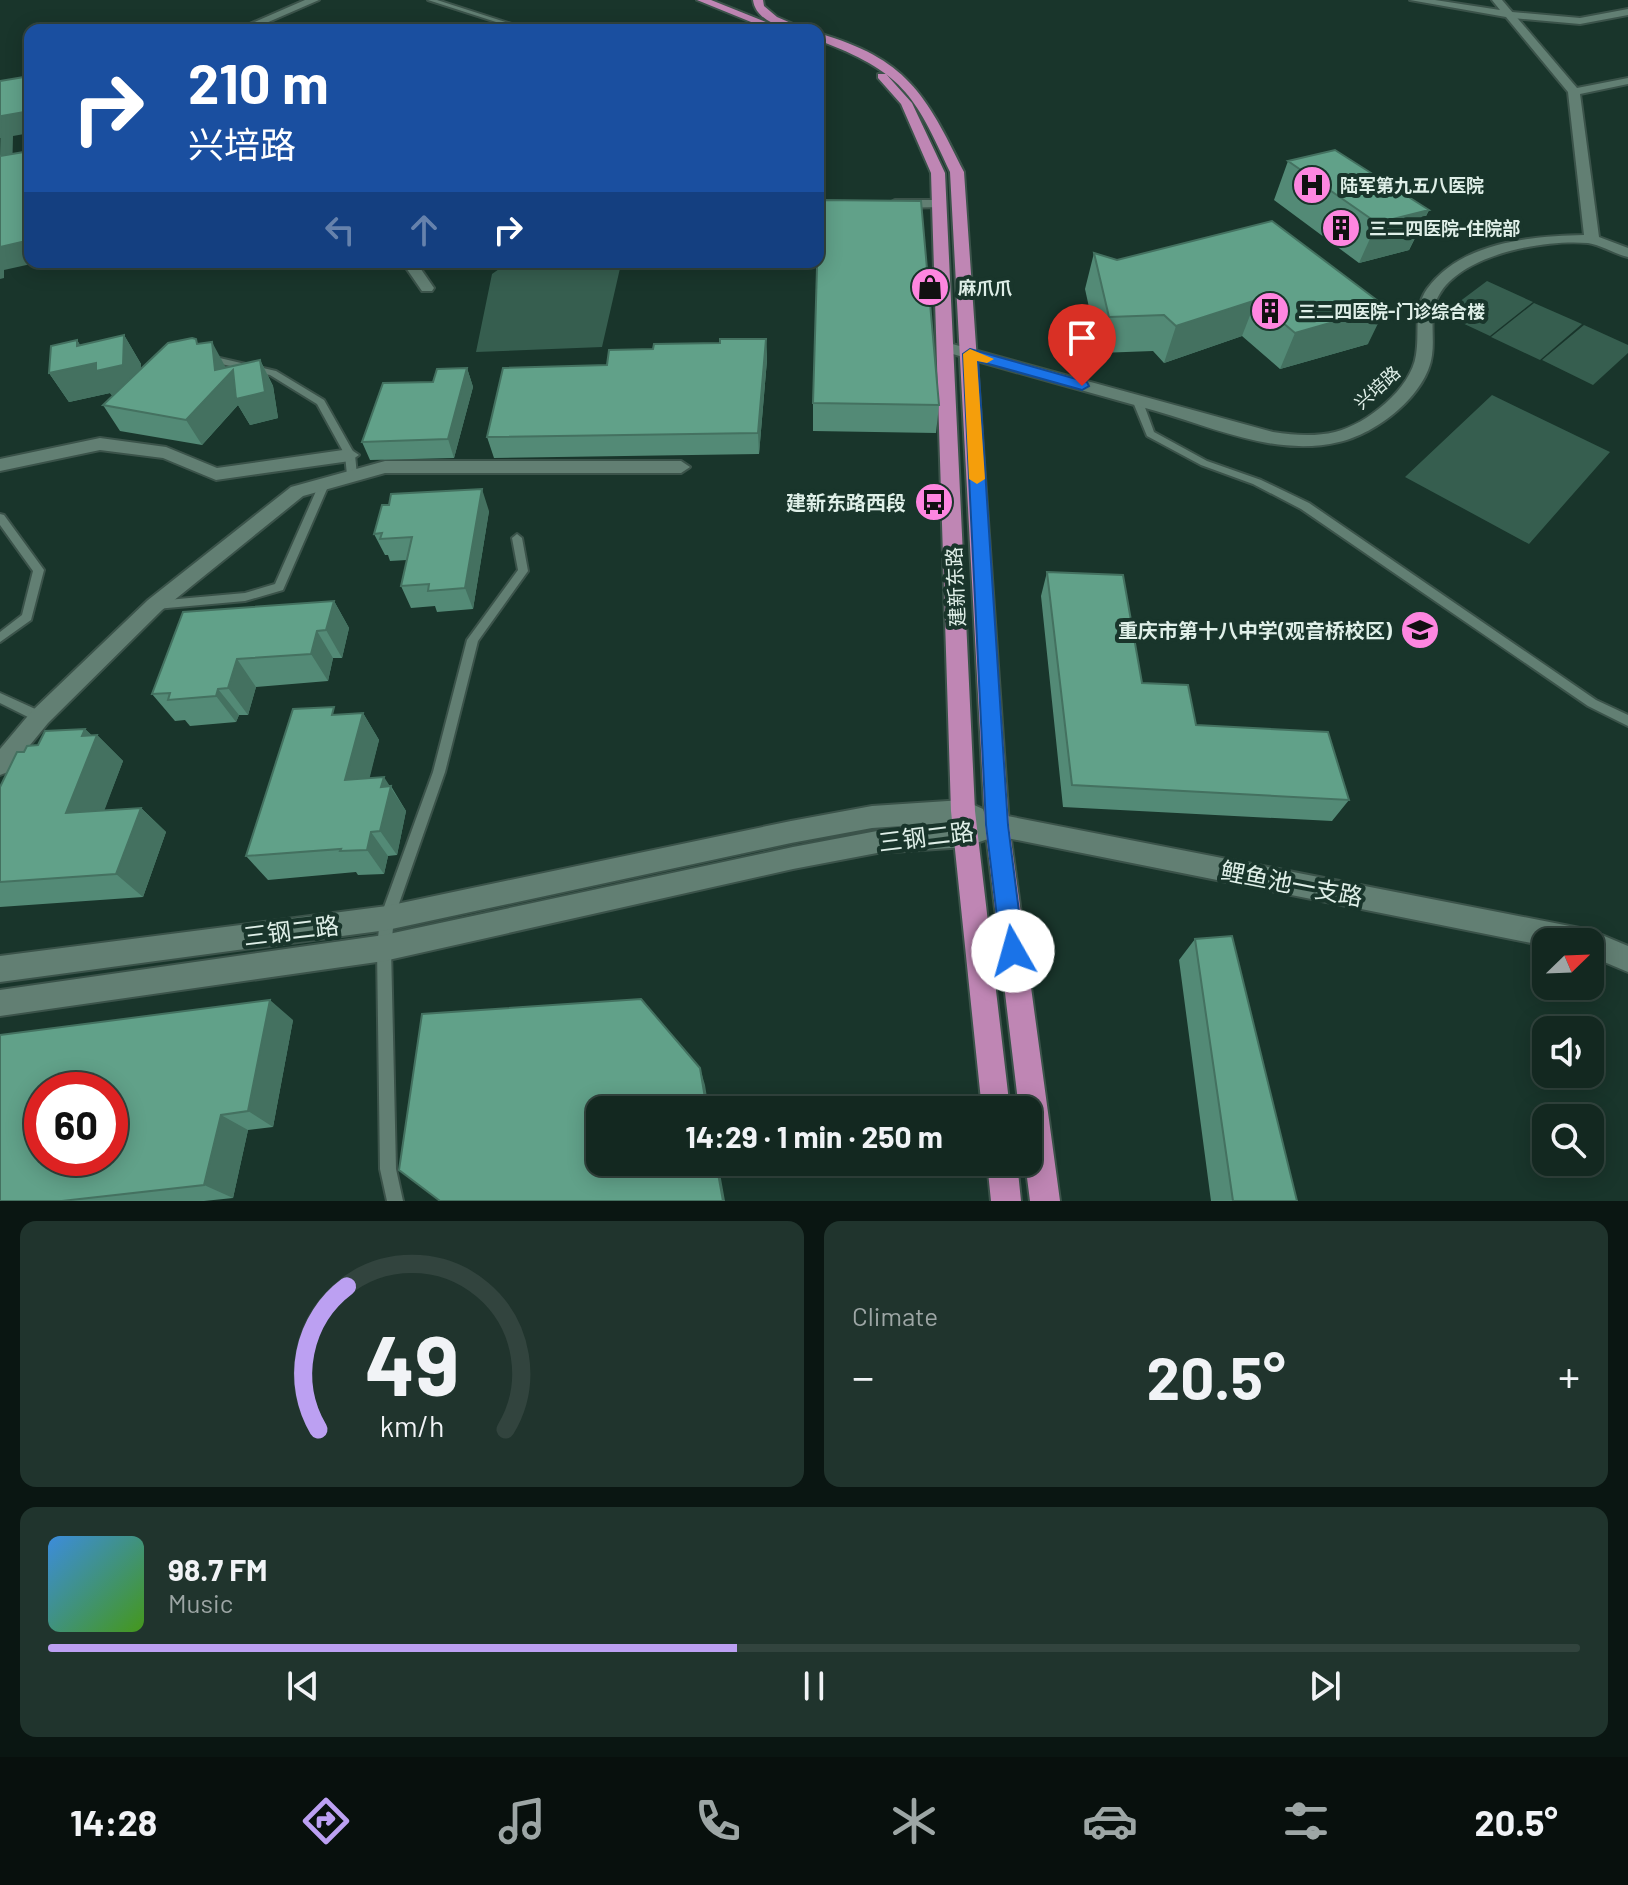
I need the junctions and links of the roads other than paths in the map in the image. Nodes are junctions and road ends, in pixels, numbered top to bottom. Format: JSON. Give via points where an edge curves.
{"nodes":[{"id":1,"x":314,"y":0,"type":"edge"},
{"id":2,"x":431,"y":0,"type":"edge"},
{"id":3,"x":702,"y":0,"type":"edge"},
{"id":4,"x":758,"y":0,"type":"edge"},
{"id":5,"x":1415,"y":0,"type":"edge"},
{"id":6,"x":1497,"y":0,"type":"edge"},
{"id":7,"x":1628,"y":12,"type":"edge"},
{"id":8,"x":1512,"y":15,"type":"junction"},
{"id":9,"x":256,"y":24,"type":"edge"},
{"id":10,"x":508,"y":24,"type":"edge"},
{"id":11,"x":765,"y":24,"type":"edge"},
{"id":12,"x":786,"y":24,"type":"edge"},
{"id":13,"x":824,"y":38,"type":"edge"},
{"id":14,"x":824,"y":47,"type":"edge"},
{"id":15,"x":1628,"y":81,"type":"edge"},
{"id":16,"x":1574,"y":92,"type":"junction"},
{"id":17,"x":879,"y":204,"type":"edge"},
{"id":18,"x":939,"y":204,"type":"junction"},
{"id":19,"x":1592,"y":239,"type":"junction"},
{"id":20,"x":1628,"y":253,"type":"edge"},
{"id":21,"x":413,"y":268,"type":"edge"},
{"id":22,"x":427,"y":288,"type":"dead end"},
{"id":23,"x":945,"y":347,"type":"junction"},
{"id":24,"x":970,"y":354,"type":"junction"},
{"id":25,"x":203,"y":357,"type":"edge"},
{"id":26,"x":1138,"y":402,"type":"junction"},
{"id":27,"x":0,"y":465,"type":"edge"},
{"id":28,"x":351,"y":465,"type":"junction"},
{"id":29,"x":681,"y":467,"type":"dead end"},
{"id":30,"x":325,"y":482,"type":"junction"},
{"id":31,"x":0,"y":518,"type":"edge"},
{"id":32,"x":517,"y":538,"type":"dead end"},
{"id":33,"x":155,"y":605,"type":"junction"},
{"id":34,"x":0,"y":638,"type":"edge"},
{"id":35,"x":0,"y":698,"type":"edge"},
{"id":36,"x":40,"y":717,"type":"junction"},
{"id":37,"x":1628,"y":721,"type":"edge"},
{"id":38,"x":0,"y":765,"type":"edge"},
{"id":39,"x":964,"y":823,"type":"junction"},
{"id":40,"x":997,"y":825,"type":"junction"},
{"id":41,"x":387,"y":918,"type":"junction"},
{"id":42,"x":1532,"y":932,"type":"edge"},
{"id":43,"x":384,"y":948,"type":"junction"},
{"id":44,"x":1604,"y":949,"type":"edge"},
{"id":45,"x":1628,"y":959,"type":"edge"},
{"id":46,"x":0,"y":969,"type":"edge"},
{"id":47,"x":0,"y":1003,"type":"edge"},
{"id":48,"x":994,"y":1096,"type":"edge"},
{"id":49,"x":1003,"y":1176,"type":"edge"},
{"id":50,"x":395,"y":1201,"type":"edge"},
{"id":51,"x":1006,"y":1201,"type":"edge"},
{"id":52,"x":1045,"y":1201,"type":"edge"}],
"edges":[{"from":1,"to":9,"type":"street"},
{"from":2,"to":10,"type":"lane"},
{"from":3,"to":11,"type":"main road"},
{"from":4,"to":12,"type":"main road","via":[[773,19]]},
{"from":5,"to":8,"type":"street"},
{"from":6,"to":8,"type":"street"},
{"from":7,"to":8,"type":"street","via":[[1580,21]]},
{"from":8,"to":16,"type":"street"},
{"from":13,"to":24,"type":"main road","name":"建新东路","via":[[886,64],[923,101],[957,172]]},
{"from":14,"to":18,"type":"main road","name":"建新东路","via":[[871,68],[898,92],[938,173]]},
{"from":15,"to":16,"type":"street"},
{"from":16,"to":19,"type":"street"},
{"from":17,"to":18,"type":"street"},
{"from":18,"to":23,"type":"main road","name":"建新东路"},
{"from":19,"to":20,"type":"street"},
{"from":19,"to":26,"type":"street","name":"兴培路","via":[[1526,243],[1469,262],[1446,277],[1432,293],[1425,313],[1419,376],[1362,428],[1339,437],[1280,437]]},
{"from":21,"to":22,"type":"street"},
{"from":23,"to":24,"type":"street","name":"兴培路"},
{"from":23,"to":39,"type":"main road","name":"建新东路"},
{"from":24,"to":26,"type":"street","name":"兴培路"},
{"from":24,"to":40,"type":"main road","name":"建新东路"},
{"from":25,"to":28,"type":"lane","via":[[273,373],[321,402]]},
{"from":26,"to":37,"type":"lane","via":[[1150,434],[1305,506],[1592,703]]},
{"from":27,"to":28,"type":"street","via":[[100,444],[166,453],[216,474]]},
{"from":28,"to":29,"type":"street"},
{"from":28,"to":30,"type":"street"},
{"from":30,"to":33,"type":"street","via":[[297,491]]},
{"from":30,"to":33,"type":"lane","via":[[279,587],[245,597]]},
{"from":31,"to":34,"type":"lane","via":[[39,570],[27,617]]},
{"from":32,"to":41,"type":"lane","via":[[523,571],[473,640],[439,772]]},
{"from":33,"to":36,"type":"street"},
{"from":35,"to":36,"type":"lane"},
{"from":36,"to":38,"type":"street"},
{"from":39,"to":40,"type":"street","name":"三钢二路"},
{"from":39,"to":41,"type":"street","name":"三钢二路","via":[[872,817]]},
{"from":39,"to":43,"type":"street","name":"三钢二路"},
{"from":39,"to":48,"type":"main road","name":"建新东路"},
{"from":40,"to":42,"type":"street","name":"鲤鱼池一支路"},
{"from":40,"to":52,"type":"main road","name":"建新东路"},
{"from":41,"to":43,"type":"lane"},
{"from":41,"to":46,"type":"street","name":"三钢二路"},
{"from":43,"to":47,"type":"street","name":"三钢二路"},
{"from":43,"to":50,"type":"lane","via":[[388,1169]]},
{"from":44,"to":45,"type":"street","name":"鲤鱼池一支路"},
{"from":49,"to":51,"type":"main road"}]}
